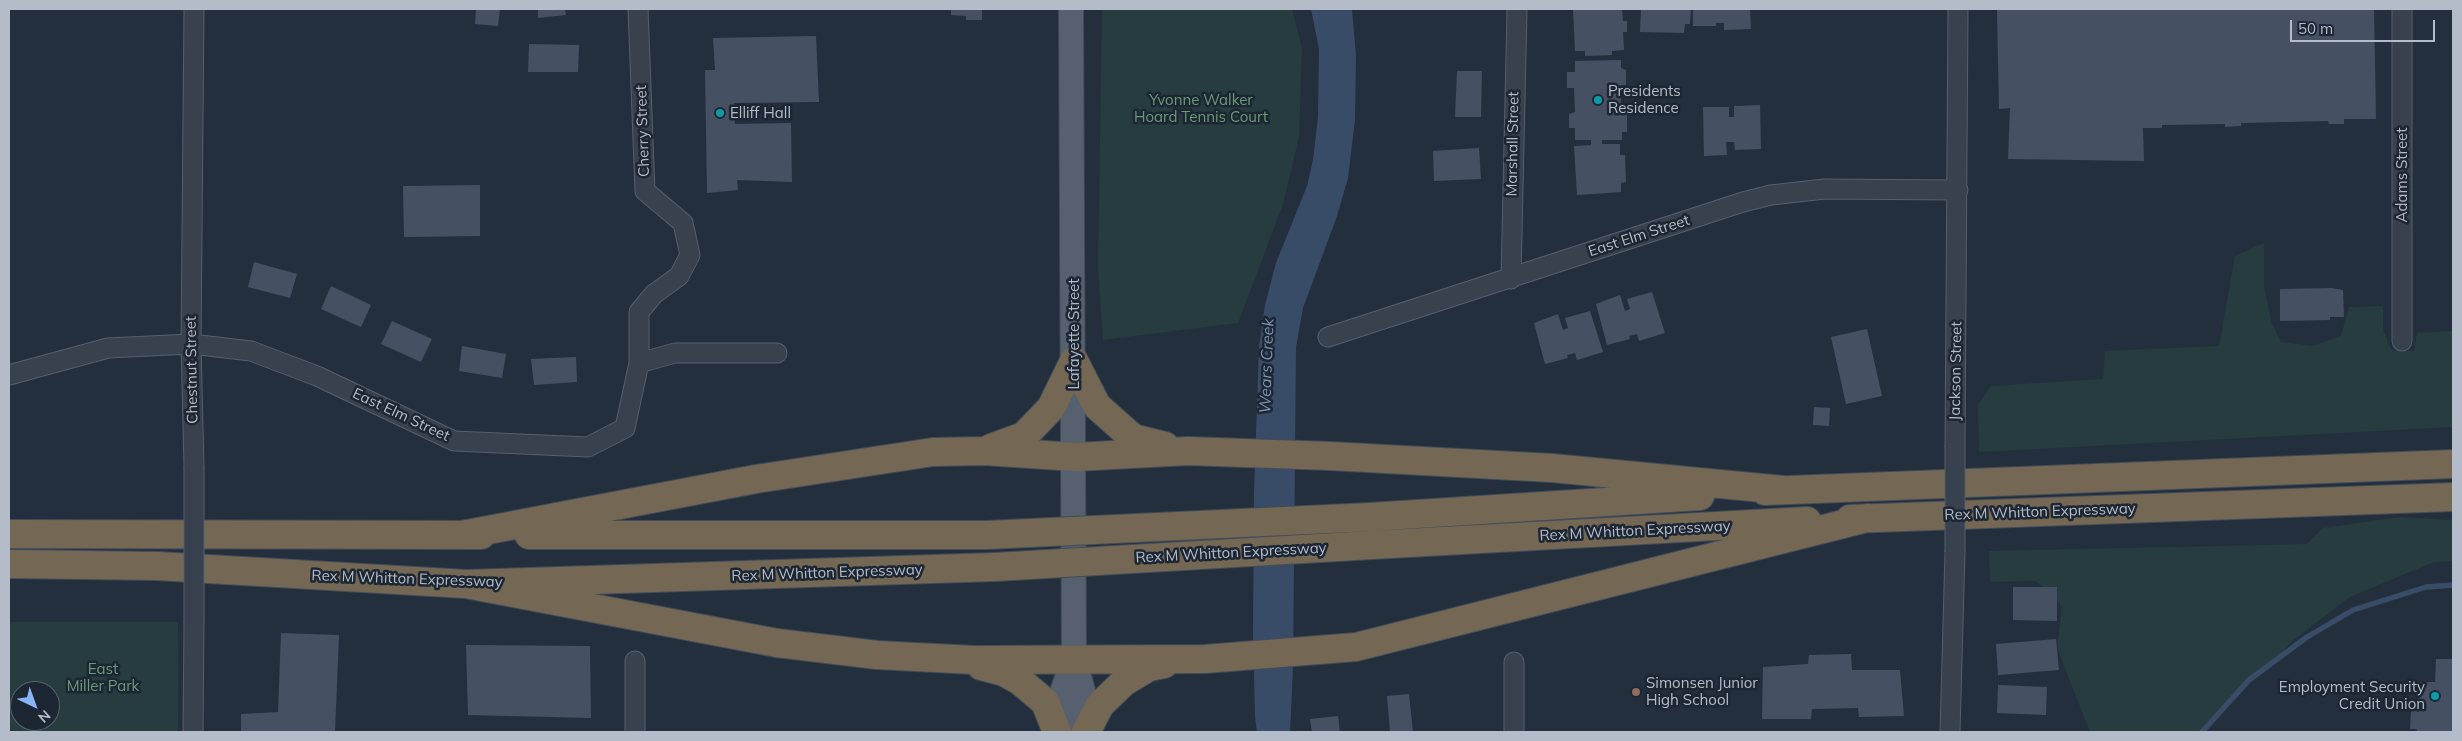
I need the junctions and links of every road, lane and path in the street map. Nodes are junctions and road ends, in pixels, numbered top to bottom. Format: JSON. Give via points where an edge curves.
{"nodes":[{"id":1,"x":194,"y":9,"type":"edge"},
{"id":2,"x":638,"y":9,"type":"edge"},
{"id":3,"x":1071,"y":9,"type":"edge"},
{"id":4,"x":1517,"y":9,"type":"edge"},
{"id":5,"x":1958,"y":9,"type":"edge"},
{"id":6,"x":2402,"y":9,"type":"edge"},
{"id":7,"x":1958,"y":190,"type":"junction"},
{"id":8,"x":1511,"y":279,"type":"junction"},
{"id":9,"x":1328,"y":337,"type":"dead end"},
{"id":10,"x":2402,"y":341,"type":"dead end"},
{"id":11,"x":191,"y":344,"type":"junction"},
{"id":12,"x":777,"y":353,"type":"dead end"},
{"id":13,"x":1074,"y":361,"type":"junction"},
{"id":14,"x":639,"y":363,"type":"junction"},
{"id":15,"x":9,"y":375,"type":"edge"},
{"id":16,"x":985,"y":451,"type":"junction"},
{"id":17,"x":1188,"y":451,"type":"junction"},
{"id":18,"x":1075,"y":457,"type":"junction"},
{"id":19,"x":2453,"y":464,"type":"edge"},
{"id":20,"x":1783,"y":490,"type":"junction"},
{"id":21,"x":2453,"y":497,"type":"edge"},
{"id":22,"x":1867,"y":518,"type":"junction"},
{"id":23,"x":9,"y":534,"type":"edge"},
{"id":24,"x":462,"y":535,"type":"junction"},
{"id":25,"x":9,"y":564,"type":"edge"},
{"id":26,"x":466,"y":584,"type":"junction"},
{"id":27,"x":1074,"y":658,"type":"junction"},
{"id":28,"x":1198,"y":659,"type":"junction"},
{"id":29,"x":960,"y":660,"type":"junction"},
{"id":30,"x":635,"y":661,"type":"dead end"},
{"id":31,"x":1514,"y":662,"type":"dead end"},
{"id":32,"x":193,"y":732,"type":"edge"},
{"id":33,"x":635,"y":732,"type":"edge"},
{"id":34,"x":1057,"y":732,"type":"edge"},
{"id":35,"x":1061,"y":732,"type":"edge"},
{"id":36,"x":1084,"y":732,"type":"edge"},
{"id":37,"x":1514,"y":732,"type":"edge"},
{"id":38,"x":1950,"y":732,"type":"edge"}],
"edges":[{"from":1,"to":11,"type":"street","name":"Chestnut Street"},
{"from":2,"to":14,"type":"street","name":"Cherry Street","via":[[645,191],[683,223],[690,255],[679,276],[654,294],[639,312]]},
{"from":3,"to":13,"type":"main road","name":"Lafayette Street"},
{"from":4,"to":8,"type":"street","name":"Marshall Street"},
{"from":5,"to":7,"type":"street","name":"Jackson Street"},
{"from":6,"to":10,"type":"street","name":"Adams Street"},
{"from":7,"to":8,"type":"street","name":"East Elm Street","via":[[1825,189],[1771,195]]},
{"from":7,"to":38,"type":"street","name":"Jackson Street","bridge":true},
{"from":8,"to":9,"type":"street","name":"East Elm Street"},
{"from":11,"to":14,"type":"street","name":"East Elm Street","via":[[252,351],[317,376],[454,441],[588,447],[625,428]]},
{"from":11,"to":15,"type":"street","name":"East Elm Street","via":[[108,348]]},
{"from":11,"to":32,"type":"street","name":"Chestnut Street","bridge":true},
{"from":12,"to":14,"type":"street","via":[[675,353]]},
{"from":13,"to":16,"type":"highway","via":[[1051,408],[1024,436]]},
{"from":13,"to":17,"type":"highway","via":[[1097,406],[1133,438]]},
{"from":13,"to":18,"type":"main road","name":"Lafayette Street"},
{"from":16,"to":18,"type":"highway"},
{"from":16,"to":24,"type":"highway","via":[[933,452],[756,479]]},
{"from":17,"to":18,"type":"highway"},
{"from":17,"to":20,"type":"highway","via":[[1552,468]]},
{"from":18,"to":27,"type":"main road","name":"Lafayette Street"},
{"from":19,"to":20,"type":"highway","name":"Rex M Whitton Expressway"},
{"from":20,"to":24,"type":"highway","name":"Rex M Whitton Expressway","bridge":true,"via":[[1370,517],[987,535]]},
{"from":21,"to":22,"type":"highway","name":"Rex M Whitton Expressway"},
{"from":22,"to":26,"type":"highway","name":"Rex M Whitton Expressway","bridge":true,"via":[[995,567]]},
{"from":22,"to":28,"type":"highway","via":[[1356,647]]},
{"from":23,"to":24,"type":"highway","name":"Rex M Whitton Expressway"},
{"from":25,"to":26,"type":"highway","name":"Rex M Whitton Expressway","via":[[158,566]]},
{"from":26,"to":29,"type":"highway","via":[[776,643],[877,655]]},
{"from":27,"to":28,"type":"highway"},
{"from":27,"to":29,"type":"highway"},
{"from":27,"to":35,"type":"main road","name":"Lafayette Street","via":[[1063,689]]},
{"from":27,"to":36,"type":"main road","name":"Lafayette Street","via":[[1083,691]]},
{"from":28,"to":36,"type":"highway","via":[[1149,667],[1124,682],[1100,705]]},
{"from":29,"to":34,"type":"highway","via":[[1004,672],[1020,681],[1045,702]]},
{"from":30,"to":33,"type":"street"},
{"from":31,"to":37,"type":"street"}]}
